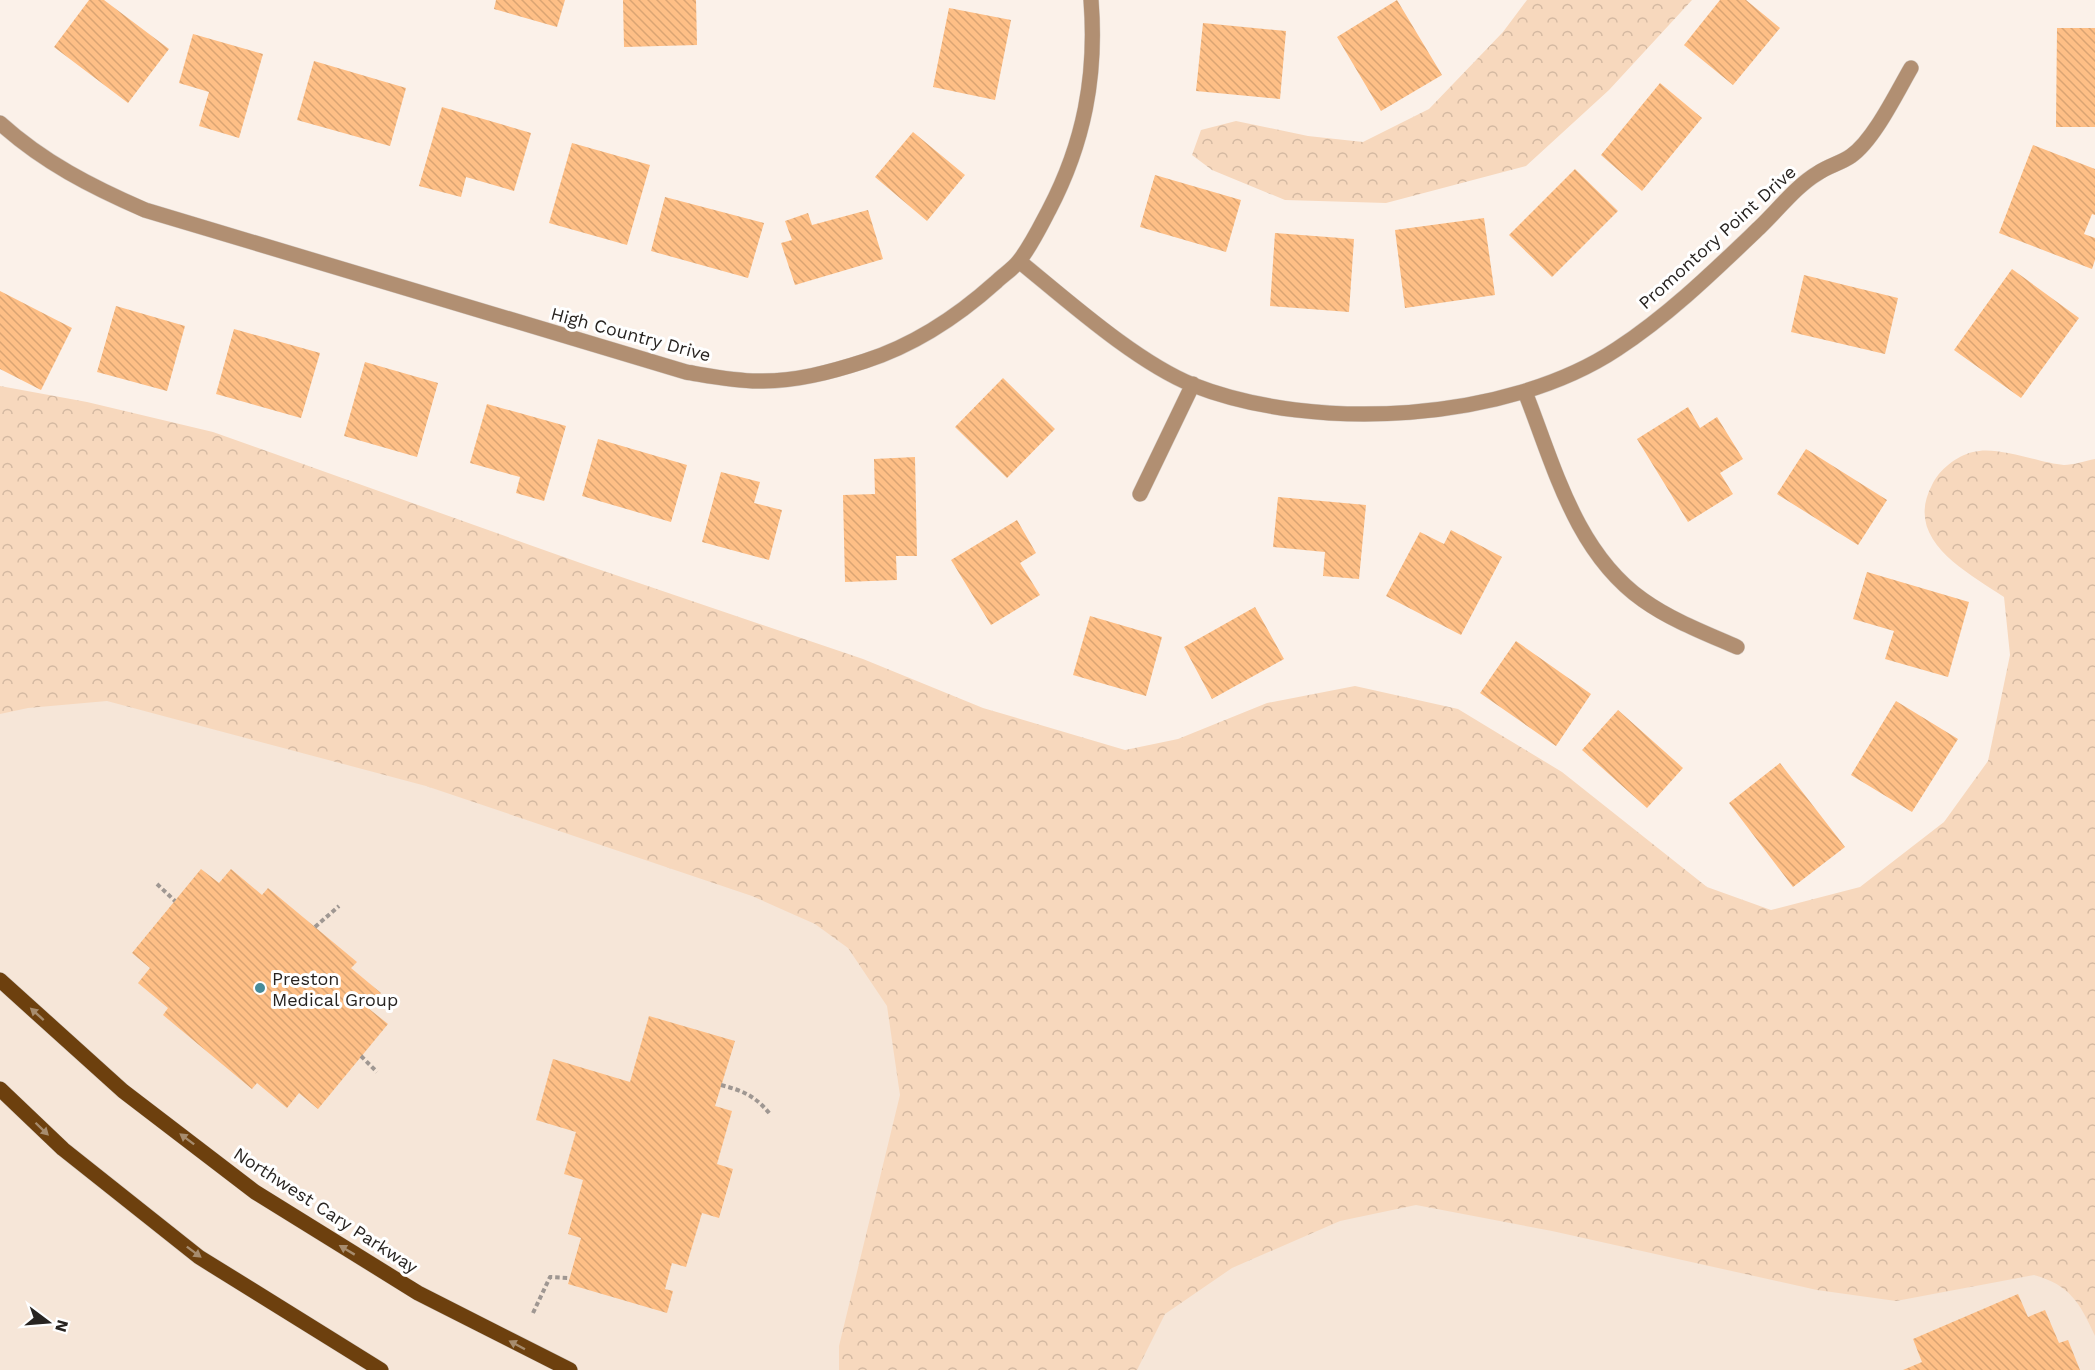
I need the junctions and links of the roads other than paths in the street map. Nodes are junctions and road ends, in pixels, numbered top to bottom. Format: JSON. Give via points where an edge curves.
{"nodes":[{"id":1,"x":1091,"y":0,"type":"edge"},
{"id":2,"x":1911,"y":68,"type":"dead end"},
{"id":3,"x":0,"y":123,"type":"edge"},
{"id":4,"x":1019,"y":261,"type":"junction"},
{"id":5,"x":1193,"y":384,"type":"junction"},
{"id":6,"x":1525,"y":392,"type":"junction"},
{"id":7,"x":1140,"y":494,"type":"dead end"},
{"id":8,"x":1737,"y":647,"type":"dead end"},
{"id":9,"x":0,"y":980,"type":"edge"},
{"id":10,"x":0,"y":1089,"type":"edge"},
{"id":11,"x":381,"y":1370,"type":"edge"},
{"id":12,"x":570,"y":1370,"type":"edge"}],
"edges":[{"from":1,"to":4,"type":"street","name":"High Country Drive","via":[[1091,73],[1081,136],[1060,189]]},
{"from":2,"to":6,"type":"street","name":"Promontory Point Drive","via":[[1882,118],[1852,156],[1817,173],[1665,314],[1616,350]]},
{"from":3,"to":4,"type":"street","name":"High Country Drive","via":[[48,162],[145,210],[625,356],[725,378],[787,379],[833,371],[882,355],[925,335],[966,308]]},
{"from":4,"to":5,"type":"street","name":"Promontory Point Drive","via":[[1136,351]]},
{"from":5,"to":6,"type":"street","name":"Promontory Point Drive","via":[[1263,404],[1374,414],[1432,411]]},
{"from":5,"to":7,"type":"street"},
{"from":6,"to":8,"type":"street","via":[[1575,520],[1604,564],[1642,600]]},
{"from":12,"to":9,"type":"main road","name":"Northwest Cary Parkway","one_way":true,"via":[[418,1293],[255,1192],[123,1091]]},
{"from":10,"to":11,"type":"main road","one_way":true,"via":[[63,1149],[199,1257]]}]}
